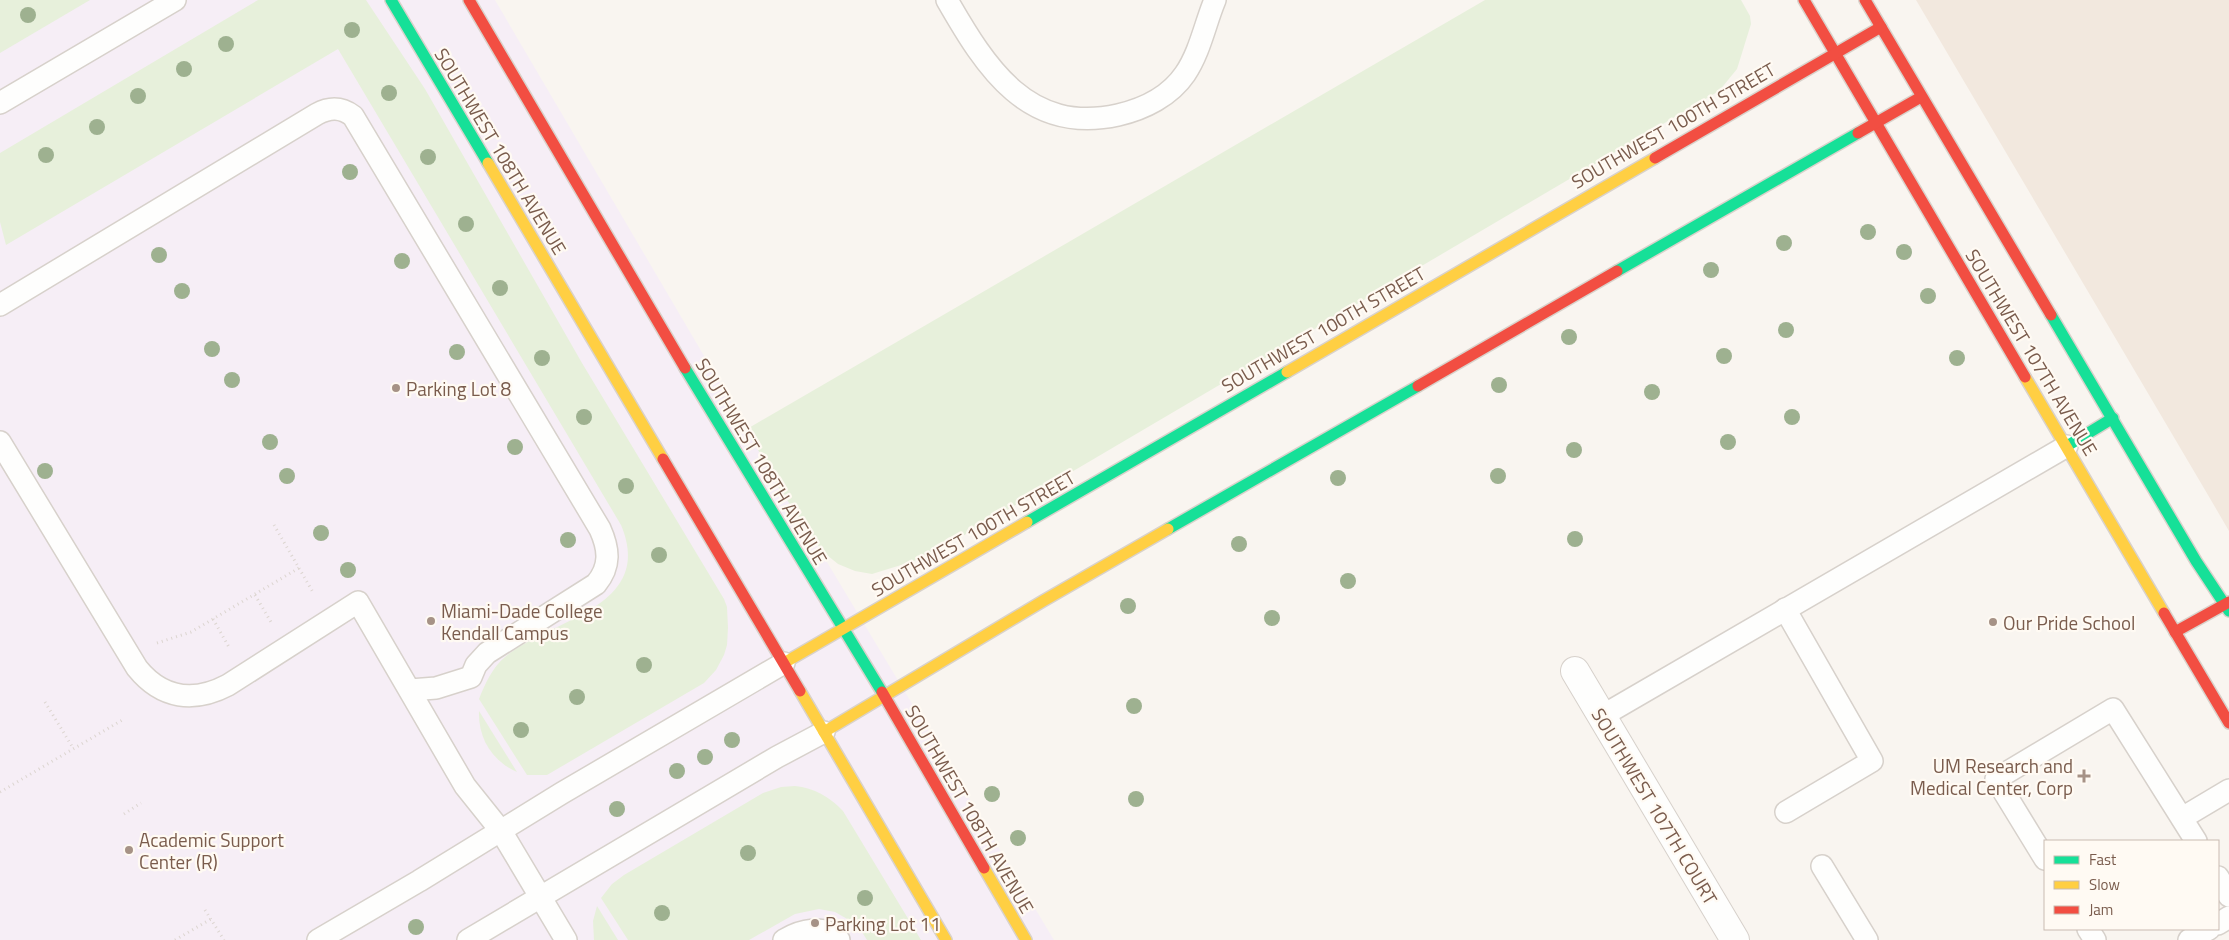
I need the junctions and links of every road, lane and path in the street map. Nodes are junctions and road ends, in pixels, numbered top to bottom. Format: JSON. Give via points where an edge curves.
{"nodes":[{"id":1,"x":175,"y":0,"type":"edge"},
{"id":2,"x":391,"y":0,"type":"edge"},
{"id":3,"x":469,"y":0,"type":"edge"},
{"id":4,"x":947,"y":0,"type":"edge"},
{"id":5,"x":1215,"y":0,"type":"edge"},
{"id":6,"x":1804,"y":0,"type":"edge"},
{"id":7,"x":1865,"y":0,"type":"edge"},
{"id":8,"x":1881,"y":27,"type":"junction"},
{"id":9,"x":1835,"y":52,"type":"junction"},
{"id":10,"x":1921,"y":96,"type":"junction"},
{"id":11,"x":0,"y":103,"type":"edge"},
{"id":12,"x":1877,"y":122,"type":"junction"},
{"id":13,"x":0,"y":305,"type":"edge"},
{"id":14,"x":2113,"y":418,"type":"junction"},
{"id":15,"x":0,"y":442,"type":"edge"},
{"id":16,"x":2067,"y":446,"type":"junction"},
{"id":17,"x":274,"y":524,"type":"dead end"},
{"id":18,"x":299,"y":568,"type":"junction"},
{"id":19,"x":255,"y":595,"type":"junction"},
{"id":20,"x":318,"y":602,"type":"dead end"},
{"id":21,"x":2228,"y":606,"type":"edge"},
{"id":22,"x":1785,"y":609,"type":"junction"},
{"id":23,"x":213,"y":619,"type":"junction"},
{"id":24,"x":274,"y":628,"type":"dead end"},
{"id":25,"x":844,"y":629,"type":"junction"},
{"id":26,"x":2175,"y":632,"type":"junction"},
{"id":27,"x":150,"y":645,"type":"dead end"},
{"id":28,"x":232,"y":652,"type":"dead end"},
{"id":29,"x":784,"y":664,"type":"junction"},
{"id":30,"x":1575,"y":671,"type":"dead end"},
{"id":31,"x":410,"y":690,"type":"junction"},
{"id":32,"x":885,"y":697,"type":"junction"},
{"id":33,"x":45,"y":702,"type":"dead end"},
{"id":34,"x":1602,"y":716,"type":"junction"},
{"id":35,"x":124,"y":719,"type":"dead end"},
{"id":36,"x":2229,"y":723,"type":"edge"},
{"id":37,"x":824,"y":732,"type":"junction"},
{"id":38,"x":73,"y":748,"type":"junction"},
{"id":39,"x":0,"y":786,"type":"edge"},
{"id":40,"x":2229,"y":790,"type":"edge"},
{"id":41,"x":2,"y":791,"type":"edge"},
{"id":42,"x":141,"y":803,"type":"dead end"},
{"id":43,"x":1786,"y":812,"type":"dead end"},
{"id":44,"x":124,"y":814,"type":"dead end"},
{"id":45,"x":2182,"y":818,"type":"junction"},
{"id":46,"x":501,"y":831,"type":"junction"},
{"id":47,"x":2195,"y":840,"type":"edge"},
{"id":48,"x":2044,"y":857,"type":"edge"},
{"id":49,"x":1822,"y":866,"type":"dead end"},
{"id":50,"x":2219,"y":879,"type":"edge"},
{"id":51,"x":2229,"y":896,"type":"edge"},
{"id":52,"x":541,"y":897,"type":"junction"},
{"id":53,"x":206,"y":910,"type":"dead end"},
{"id":54,"x":211,"y":919,"type":"junction"},
{"id":55,"x":2207,"y":930,"type":"edge"},
{"id":56,"x":175,"y":940,"type":"edge"},
{"id":57,"x":224,"y":940,"type":"edge"},
{"id":58,"x":318,"y":940,"type":"edge"},
{"id":59,"x":468,"y":940,"type":"edge"},
{"id":60,"x":566,"y":940,"type":"edge"},
{"id":61,"x":784,"y":940,"type":"edge"},
{"id":62,"x":839,"y":940,"type":"edge"},
{"id":63,"x":946,"y":940,"type":"edge"},
{"id":64,"x":1026,"y":940,"type":"edge"},
{"id":65,"x":1735,"y":940,"type":"edge"},
{"id":66,"x":1867,"y":940,"type":"edge"},
{"id":67,"x":2188,"y":940,"type":"edge"}],
"edges":[{"from":1,"to":11,"type":"lane"},
{"from":2,"to":29,"type":"street","name":"SOUTHWEST 108TH AVENUE"},
{"from":3,"to":25,"type":"street","name":"SOUTHWEST 108TH AVENUE","via":[[693,381]]},
{"from":4,"to":5,"type":"lane","via":[[980,52],[1016,94],[1048,112],[1093,118],[1138,110],[1177,83],[1199,46]]},
{"from":6,"to":9,"type":"street","name":"SOUTHWEST 107TH AVENUE"},
{"from":7,"to":8,"type":"street","name":"SOUTHWEST 107TH AVENUE"},
{"from":8,"to":9,"type":"street","name":"SOUTHWEST 100TH STREET"},
{"from":8,"to":10,"type":"street","name":"SOUTHWEST 107TH AVENUE"},
{"from":9,"to":12,"type":"street","name":"SOUTHWEST 107TH AVENUE"},
{"from":9,"to":25,"type":"street","name":"SOUTHWEST 100TH STREET"},
{"from":10,"to":12,"type":"street"},
{"from":10,"to":14,"type":"street","name":"SOUTHWEST 107TH AVENUE"},
{"from":12,"to":16,"type":"street","name":"SOUTHWEST 107TH AVENUE"},
{"from":12,"to":32,"type":"street","via":[[1043,601]]},
{"from":13,"to":31,"type":"lane","via":[[325,110],[335,108],[353,116],[600,529],[607,546],[606,567],[596,584],[487,653],[471,677],[436,688]]},
{"from":14,"to":16,"type":"street"},
{"from":14,"to":21,"type":"street","name":"SOUTHWEST 107TH AVENUE","via":[[2196,561]]},
{"from":15,"to":31,"type":"lane","via":[[128,655],[152,683],[174,694],[209,694],[358,602]]},
{"from":16,"to":22,"type":"lane"},
{"from":16,"to":26,"type":"street","name":"SOUTHWEST 107TH AVENUE"},
{"from":17,"to":18,"type":"path"},
{"from":18,"to":19,"type":"path"},
{"from":18,"to":20,"type":"path"},
{"from":19,"to":23,"type":"path"},
{"from":19,"to":24,"type":"path"},
{"from":21,"to":26,"type":"street"},
{"from":22,"to":34,"type":"lane"},
{"from":22,"to":43,"type":"lane","via":[[1872,761]]},
{"from":23,"to":27,"type":"path","via":[[191,632]]},
{"from":23,"to":28,"type":"path"},
{"from":25,"to":29,"type":"street","name":"SOUTHWEST 100TH STREET"},
{"from":25,"to":32,"type":"street","name":"SOUTHWEST 108TH AVENUE"},
{"from":26,"to":36,"type":"street","name":"SOUTHWEST 107TH AVENUE"},
{"from":29,"to":37,"type":"street","name":"SOUTHWEST 108TH AVENUE"},
{"from":29,"to":46,"type":"lane"},
{"from":30,"to":34,"type":"street","name":"SOUTHWEST 107TH COURT"},
{"from":31,"to":46,"type":"lane","via":[[465,786]]},
{"from":32,"to":37,"type":"street"},
{"from":32,"to":64,"type":"street","name":"SOUTHWEST 108TH AVENUE"},
{"from":33,"to":38,"type":"path"},
{"from":34,"to":65,"type":"street","name":"SOUTHWEST 107TH COURT"},
{"from":35,"to":38,"type":"path"},
{"from":37,"to":52,"type":"lane"},
{"from":37,"to":63,"type":"street","name":"SOUTHWEST 108TH AVENUE"},
{"from":38,"to":41,"type":"path"},
{"from":39,"to":41,"type":"path"},
{"from":40,"to":45,"type":"lane"},
{"from":42,"to":44,"type":"path"},
{"from":45,"to":47,"type":"lane"},
{"from":45,"to":48,"type":"lane","via":[[2113,709],[1996,779]]},
{"from":46,"to":52,"type":"lane"},
{"from":46,"to":58,"type":"lane"},
{"from":49,"to":66,"type":"lane"},
{"from":50,"to":51,"type":"lane"},
{"from":52,"to":59,"type":"lane"},
{"from":52,"to":60,"type":"lane"},
{"from":53,"to":54,"type":"path"},
{"from":54,"to":56,"type":"path"},
{"from":54,"to":57,"type":"path"},
{"from":55,"to":67,"type":"lane"},
{"from":61,"to":62,"type":"lane","via":[[817,929],[831,933]]}]}
